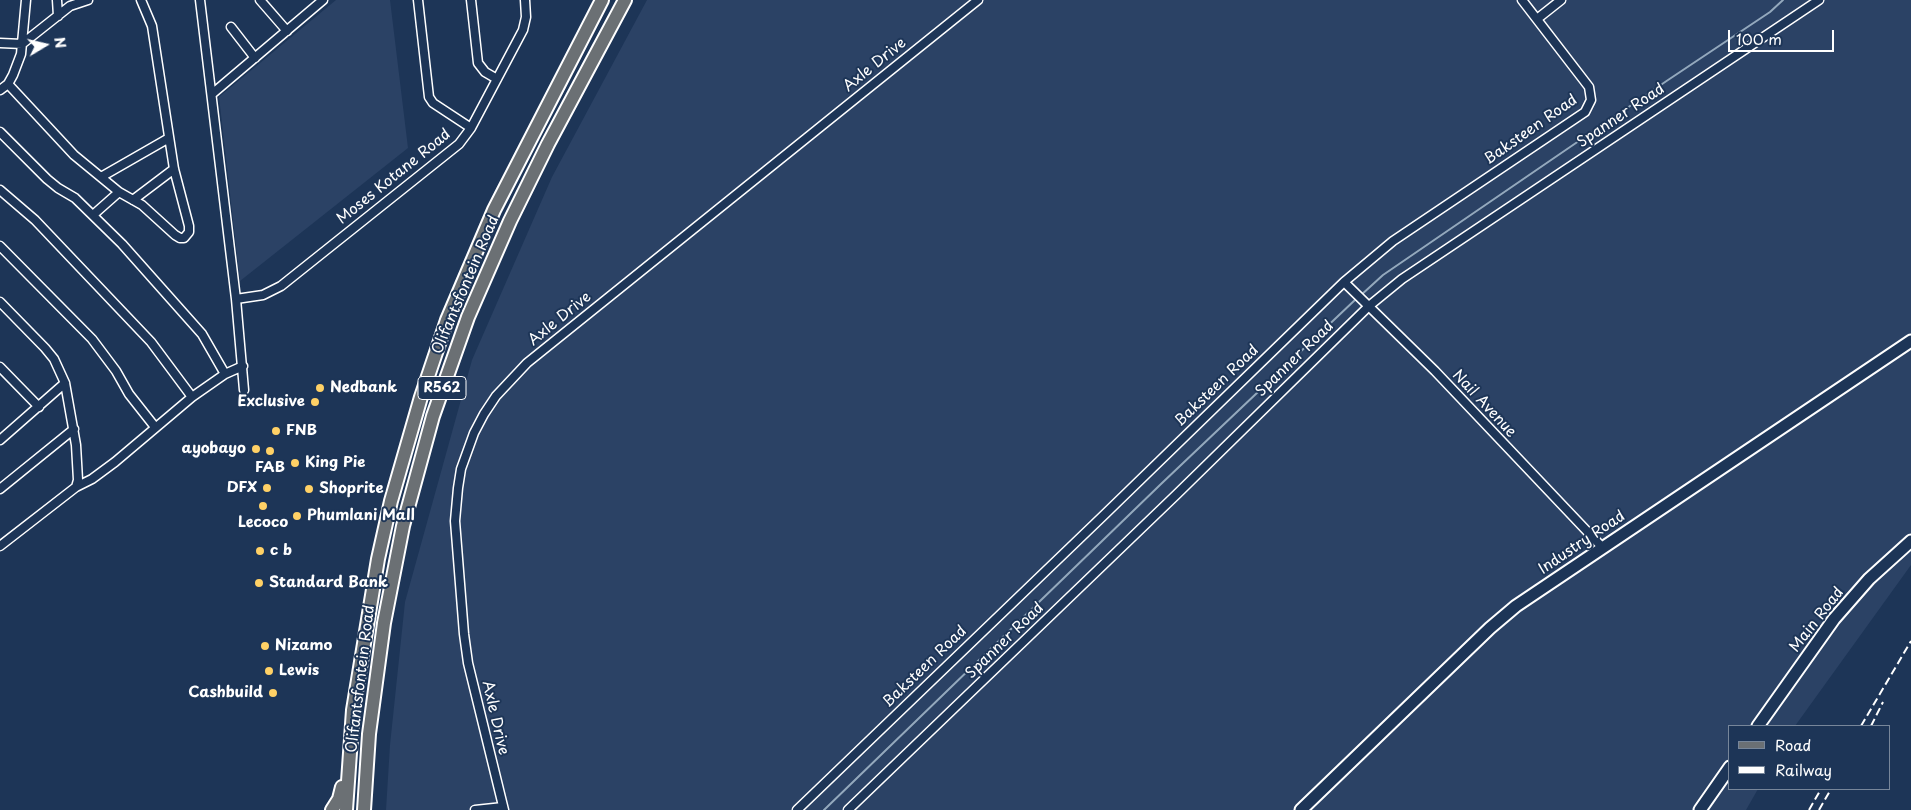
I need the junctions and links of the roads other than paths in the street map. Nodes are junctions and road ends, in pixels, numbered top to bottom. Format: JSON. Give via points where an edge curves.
{"nodes":[{"id":1,"x":26,"y":0,"type":"edge"},
{"id":2,"x":57,"y":0,"type":"edge"},
{"id":3,"x":88,"y":0,"type":"edge"},
{"id":4,"x":141,"y":0,"type":"edge"},
{"id":5,"x":200,"y":0,"type":"edge"},
{"id":6,"x":260,"y":0,"type":"edge"},
{"id":7,"x":418,"y":0,"type":"edge"},
{"id":8,"x":471,"y":0,"type":"edge"},
{"id":9,"x":525,"y":0,"type":"edge"},
{"id":10,"x":602,"y":0,"type":"edge"},
{"id":11,"x":625,"y":0,"type":"edge"},
{"id":12,"x":978,"y":0,"type":"edge"},
{"id":13,"x":1522,"y":0,"type":"edge"},
{"id":14,"x":1561,"y":0,"type":"edge"},
{"id":15,"x":1819,"y":0,"type":"edge"},
{"id":16,"x":321,"y":1,"type":"edge"},
{"id":17,"x":58,"y":16,"type":"junction"},
{"id":18,"x":1537,"y":19,"type":"junction"},
{"id":19,"x":231,"y":27,"type":"dead end"},
{"id":20,"x":287,"y":31,"type":"junction"},
{"id":21,"x":0,"y":43,"type":"edge"},
{"id":22,"x":22,"y":44,"type":"junction"},
{"id":23,"x":255,"y":58,"type":"junction"},
{"id":24,"x":498,"y":79,"type":"junction"},
{"id":25,"x":8,"y":84,"type":"junction"},
{"id":26,"x":0,"y":90,"type":"edge"},
{"id":27,"x":212,"y":94,"type":"junction"},
{"id":28,"x":471,"y":128,"type":"junction"},
{"id":29,"x":0,"y":132,"type":"edge"},
{"id":30,"x":169,"y":138,"type":"junction"},
{"id":31,"x":174,"y":169,"type":"junction"},
{"id":32,"x":102,"y":177,"type":"junction"},
{"id":33,"x":0,"y":190,"type":"edge"},
{"id":34,"x":119,"y":192,"type":"junction"},
{"id":35,"x":133,"y":200,"type":"junction"},
{"id":36,"x":93,"y":215,"type":"junction"},
{"id":37,"x":0,"y":246,"type":"edge"},
{"id":38,"x":1344,"y":282,"type":"junction"},
{"id":39,"x":236,"y":299,"type":"junction"},
{"id":40,"x":0,"y":302,"type":"edge"},
{"id":41,"x":1369,"y":306,"type":"junction"},
{"id":42,"x":1911,"y":340,"type":"edge"},
{"id":43,"x":242,"y":366,"type":"junction"},
{"id":44,"x":0,"y":367,"type":"edge"},
{"id":45,"x":225,"y":374,"type":"junction"},
{"id":46,"x":65,"y":384,"type":"junction"},
{"id":47,"x":244,"y":390,"type":"dead end"},
{"id":48,"x":192,"y":397,"type":"junction"},
{"id":49,"x":39,"y":407,"type":"junction"},
{"id":50,"x":155,"y":427,"type":"junction"},
{"id":51,"x":74,"y":429,"type":"junction"},
{"id":52,"x":0,"y":440,"type":"edge"},
{"id":53,"x":76,"y":487,"type":"junction"},
{"id":54,"x":0,"y":489,"type":"edge"},
{"id":55,"x":1911,"y":541,"type":"edge"},
{"id":56,"x":0,"y":546,"type":"edge"},
{"id":57,"x":1602,"y":547,"type":"junction"},
{"id":58,"x":1759,"y":725,"type":"edge"},
{"id":59,"x":348,"y":757,"type":"junction"},
{"id":60,"x":1728,"y":770,"type":"edge"},
{"id":61,"x":503,"y":809,"type":"edge"},
{"id":62,"x":332,"y":810,"type":"edge"},
{"id":63,"x":346,"y":810,"type":"edge"},
{"id":64,"x":364,"y":810,"type":"edge"},
{"id":65,"x":475,"y":810,"type":"edge"},
{"id":66,"x":797,"y":810,"type":"edge"},
{"id":67,"x":848,"y":810,"type":"edge"},
{"id":68,"x":1301,"y":810,"type":"edge"},
{"id":69,"x":1700,"y":810,"type":"edge"}],
"edges":[{"from":1,"to":22,"type":"street"},
{"from":2,"to":17,"type":"street"},
{"from":3,"to":17,"type":"street","via":[[70,6]]},
{"from":4,"to":30,"type":"street","via":[[152,26]]},
{"from":5,"to":27,"type":"street"},
{"from":6,"to":20,"type":"street"},
{"from":7,"to":28,"type":"street","via":[[430,97],[433,103]]},
{"from":8,"to":24,"type":"street","via":[[478,63],[485,72]]},
{"from":9,"to":24,"type":"street","name":"Moses Kotane Road","via":[[524,30]]},
{"from":10,"to":59,"type":"main road","name":"Olifantsfontein Road","number":"R562","via":[[494,210],[430,370],[378,560]]},
{"from":11,"to":64,"type":"main road","name":"Olifantsfontein Road","number":"R562","via":[[510,221],[468,317],[432,416],[403,526],[386,613],[369,734]]},
{"from":12,"to":61,"type":"street","name":"Axle Drive","via":[[526,363],[484,414],[461,469],[455,521],[468,663]]},
{"from":13,"to":18,"type":"street","name":"Baksteen Road"},
{"from":14,"to":18,"type":"street"},
{"from":15,"to":41,"type":"street","name":"Spanner Road","via":[[1402,279]]},
{"from":16,"to":20,"type":"street"},
{"from":17,"to":22,"type":"street"},
{"from":18,"to":38,"type":"street","name":"Baksteen Road","via":[[1589,87],[1591,100],[1585,112],[1393,241]]},
{"from":19,"to":23,"type":"street"},
{"from":20,"to":23,"type":"street"},
{"from":21,"to":22,"type":"street"},
{"from":22,"to":25,"type":"street","via":[[17,67]]},
{"from":23,"to":27,"type":"street"},
{"from":24,"to":28,"type":"street","name":"Moses Kotane Road"},
{"from":25,"to":26,"type":"street"},
{"from":25,"to":32,"type":"street","via":[[74,154]]},
{"from":27,"to":39,"type":"street"},
{"from":28,"to":39,"type":"street","name":"Moses Kotane Road","via":[[457,146],[281,286],[263,294]]},
{"from":29,"to":36,"type":"street","via":[[47,179]]},
{"from":30,"to":31,"type":"street"},
{"from":30,"to":32,"type":"street"},
{"from":31,"to":35,"type":"street"},
{"from":31,"to":35,"type":"street","via":[[189,226],[187,235],[180,238],[175,235]]},
{"from":32,"to":34,"type":"street"},
{"from":33,"to":48,"type":"street","via":[[35,220],[151,342]]},
{"from":34,"to":35,"type":"street"},
{"from":34,"to":36,"type":"street"},
{"from":36,"to":45,"type":"street","via":[[202,334]]},
{"from":37,"to":50,"type":"street","via":[[92,339]]},
{"from":38,"to":41,"type":"street","name":"Nail Avenue"},
{"from":38,"to":66,"type":"street","name":"Baksteen Road"},
{"from":39,"to":43,"type":"street"},
{"from":40,"to":46,"type":"street","via":[[54,359]]},
{"from":41,"to":57,"type":"street","name":"Nail Avenue"},
{"from":41,"to":67,"type":"street","name":"Spanner Road"},
{"from":42,"to":57,"type":"street","name":"Industry Road"},
{"from":43,"to":45,"type":"street"},
{"from":43,"to":47,"type":"street"},
{"from":44,"to":49,"type":"street"},
{"from":45,"to":48,"type":"street"},
{"from":46,"to":49,"type":"street"},
{"from":46,"to":51,"type":"street"},
{"from":48,"to":50,"type":"street"},
{"from":49,"to":52,"type":"street"},
{"from":50,"to":53,"type":"street","via":[[103,471]]},
{"from":51,"to":53,"type":"street"},
{"from":51,"to":54,"type":"street"},
{"from":53,"to":56,"type":"street"},
{"from":55,"to":58,"type":"street","name":"Main Road","via":[[1869,579],[1834,619]]},
{"from":57,"to":68,"type":"street","name":"Industry Road","via":[[1490,628]]},
{"from":59,"to":62,"type":"main road","via":[[339,799]]},
{"from":59,"to":63,"type":"main road","name":"Olifantsfontein Road","number":"R562"},
{"from":60,"to":69,"type":"street"},
{"from":61,"to":65,"type":"street"}]}
